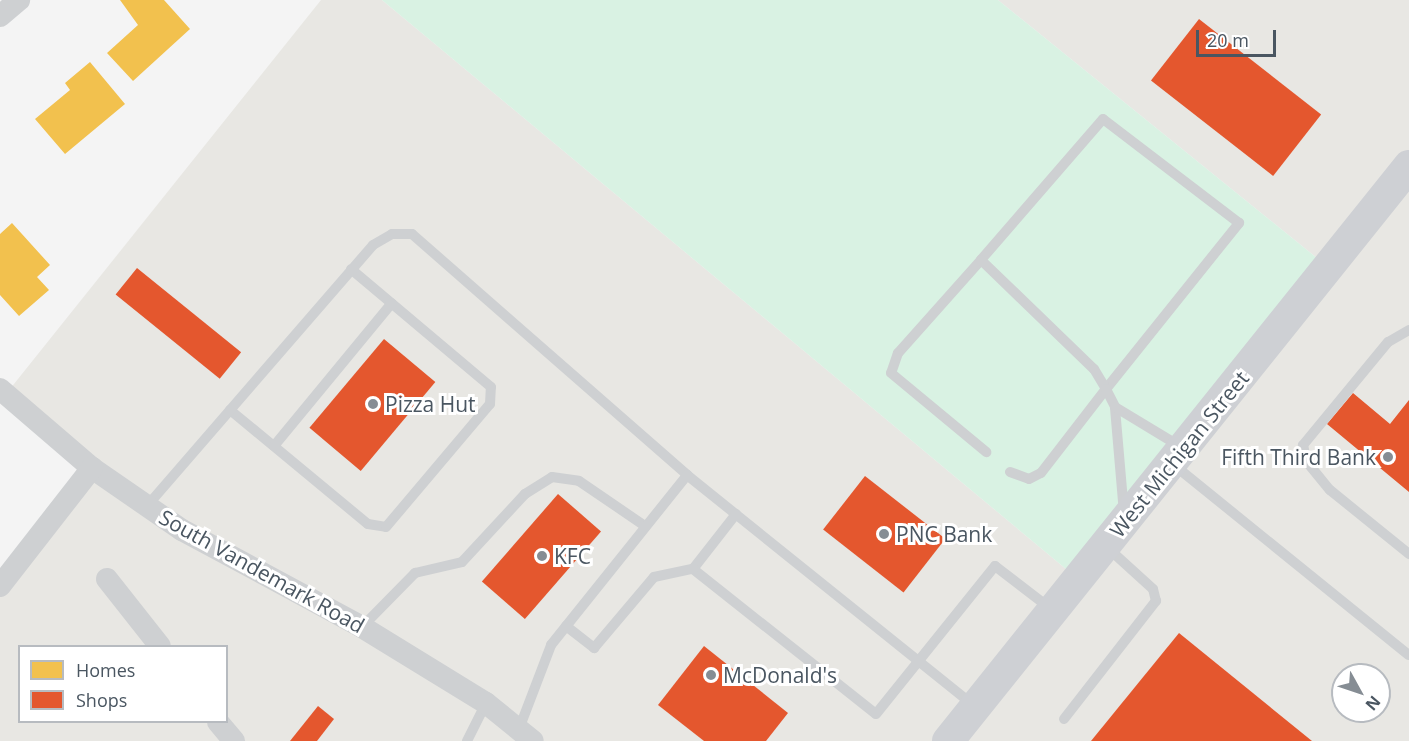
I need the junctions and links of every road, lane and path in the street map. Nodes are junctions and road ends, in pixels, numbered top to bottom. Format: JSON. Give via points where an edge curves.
{"nodes":[{"id":1,"x":19,"y":0,"type":"edge"},
{"id":2,"x":0,"y":16,"type":"edge"},
{"id":3,"x":1409,"y":166,"type":"edge"},
{"id":4,"x":981,"y":260,"type":"junction"},
{"id":5,"x":351,"y":269,"type":"junction"},
{"id":6,"x":392,"y":303,"type":"junction"},
{"id":7,"x":1409,"y":330,"type":"edge"},
{"id":8,"x":0,"y":389,"type":"edge"},
{"id":9,"x":1106,"y":389,"type":"junction"},
{"id":10,"x":1115,"y":407,"type":"junction"},
{"id":11,"x":230,"y":410,"type":"junction"},
{"id":12,"x":274,"y":446,"type":"junction"},
{"id":13,"x":986,"y":452,"type":"dead end"},
{"id":14,"x":1177,"y":456,"type":"junction"},
{"id":15,"x":92,"y":468,"type":"junction"},
{"id":16,"x":1010,"y":472,"type":"dead end"},
{"id":17,"x":687,"y":475,"type":"junction"},
{"id":18,"x":147,"y":506,"type":"junction"},
{"id":19,"x":736,"y":514,"type":"junction"},
{"id":20,"x":645,"y":526,"type":"junction"},
{"id":21,"x":1115,"y":534,"type":"junction"},
{"id":22,"x":1409,"y":554,"type":"edge"},
{"id":23,"x":693,"y":569,"type":"junction"},
{"id":24,"x":107,"y":579,"type":"dead end"},
{"id":25,"x":0,"y":586,"type":"edge"},
{"id":26,"x":1053,"y":610,"type":"junction"},
{"id":27,"x":566,"y":626,"type":"junction"},
{"id":28,"x":362,"y":627,"type":"junction"},
{"id":29,"x":159,"y":645,"type":"edge"},
{"id":30,"x":1409,"y":655,"type":"edge"},
{"id":31,"x":918,"y":661,"type":"junction"},
{"id":32,"x":486,"y":703,"type":"junction"},
{"id":33,"x":1064,"y":718,"type":"dead end"},
{"id":34,"x":219,"y":723,"type":"edge"},
{"id":35,"x":962,"y":728,"type":"edge"},
{"id":36,"x":526,"y":735,"type":"edge"},
{"id":37,"x":234,"y":741,"type":"edge"},
{"id":38,"x":467,"y":741,"type":"edge"}],
"edges":[{"from":1,"to":2,"type":"street"},
{"from":3,"to":14,"type":"main road","name":"West Michigan Street"},
{"from":4,"to":9,"type":"lane","via":[[1094,369]]},
{"from":4,"to":9,"type":"lane","via":[[1103,118],[1239,223]]},
{"from":4,"to":13,"type":"lane","via":[[898,352],[891,373]]},
{"from":5,"to":6,"type":"lane"},
{"from":5,"to":11,"type":"lane"},
{"from":5,"to":17,"type":"lane","via":[[373,244],[392,234],[412,234]]},
{"from":6,"to":12,"type":"lane"},
{"from":6,"to":12,"type":"lane","via":[[491,387],[490,404],[386,527],[368,524]]},
{"from":7,"to":22,"type":"lane","via":[[1388,342],[1303,445],[1307,462],[1330,490]]},
{"from":8,"to":15,"type":"street","name":"South Vandemark Road"},
{"from":9,"to":10,"type":"lane"},
{"from":9,"to":16,"type":"lane","via":[[1041,473],[1029,479]]},
{"from":10,"to":14,"type":"lane"},
{"from":10,"to":21,"type":"lane"},
{"from":11,"to":12,"type":"lane"},
{"from":11,"to":18,"type":"lane"},
{"from":14,"to":21,"type":"main road","name":"West Michigan Street"},
{"from":14,"to":30,"type":"lane"},
{"from":15,"to":18,"type":"street","name":"South Vandemark Road"},
{"from":15,"to":25,"type":"street"},
{"from":17,"to":19,"type":"lane"},
{"from":17,"to":20,"type":"lane"},
{"from":18,"to":28,"type":"street","name":"South Vandemark Road"},
{"from":19,"to":23,"type":"lane"},
{"from":19,"to":31,"type":"lane"},
{"from":20,"to":27,"type":"lane"},
{"from":20,"to":28,"type":"lane","via":[[579,482],[552,477],[525,495],[462,562],[415,573]]},
{"from":21,"to":26,"type":"main road","name":"West Michigan Street"},
{"from":21,"to":33,"type":"lane","via":[[1153,589],[1156,601]]},
{"from":23,"to":27,"type":"lane","via":[[654,577],[594,648]]},
{"from":23,"to":31,"type":"lane","via":[[876,714]]},
{"from":24,"to":29,"type":"street"},
{"from":26,"to":31,"type":"lane","via":[[995,566]]},
{"from":26,"to":35,"type":"main road","name":"West Michigan Street"},
{"from":27,"to":36,"type":"lane","via":[[551,645]]},
{"from":28,"to":32,"type":"street","name":"South Vandemark Road"},
{"from":31,"to":35,"type":"lane"},
{"from":32,"to":36,"type":"street","name":"South Vandemark Road"},
{"from":32,"to":38,"type":"lane"},
{"from":34,"to":37,"type":"street"}]}
